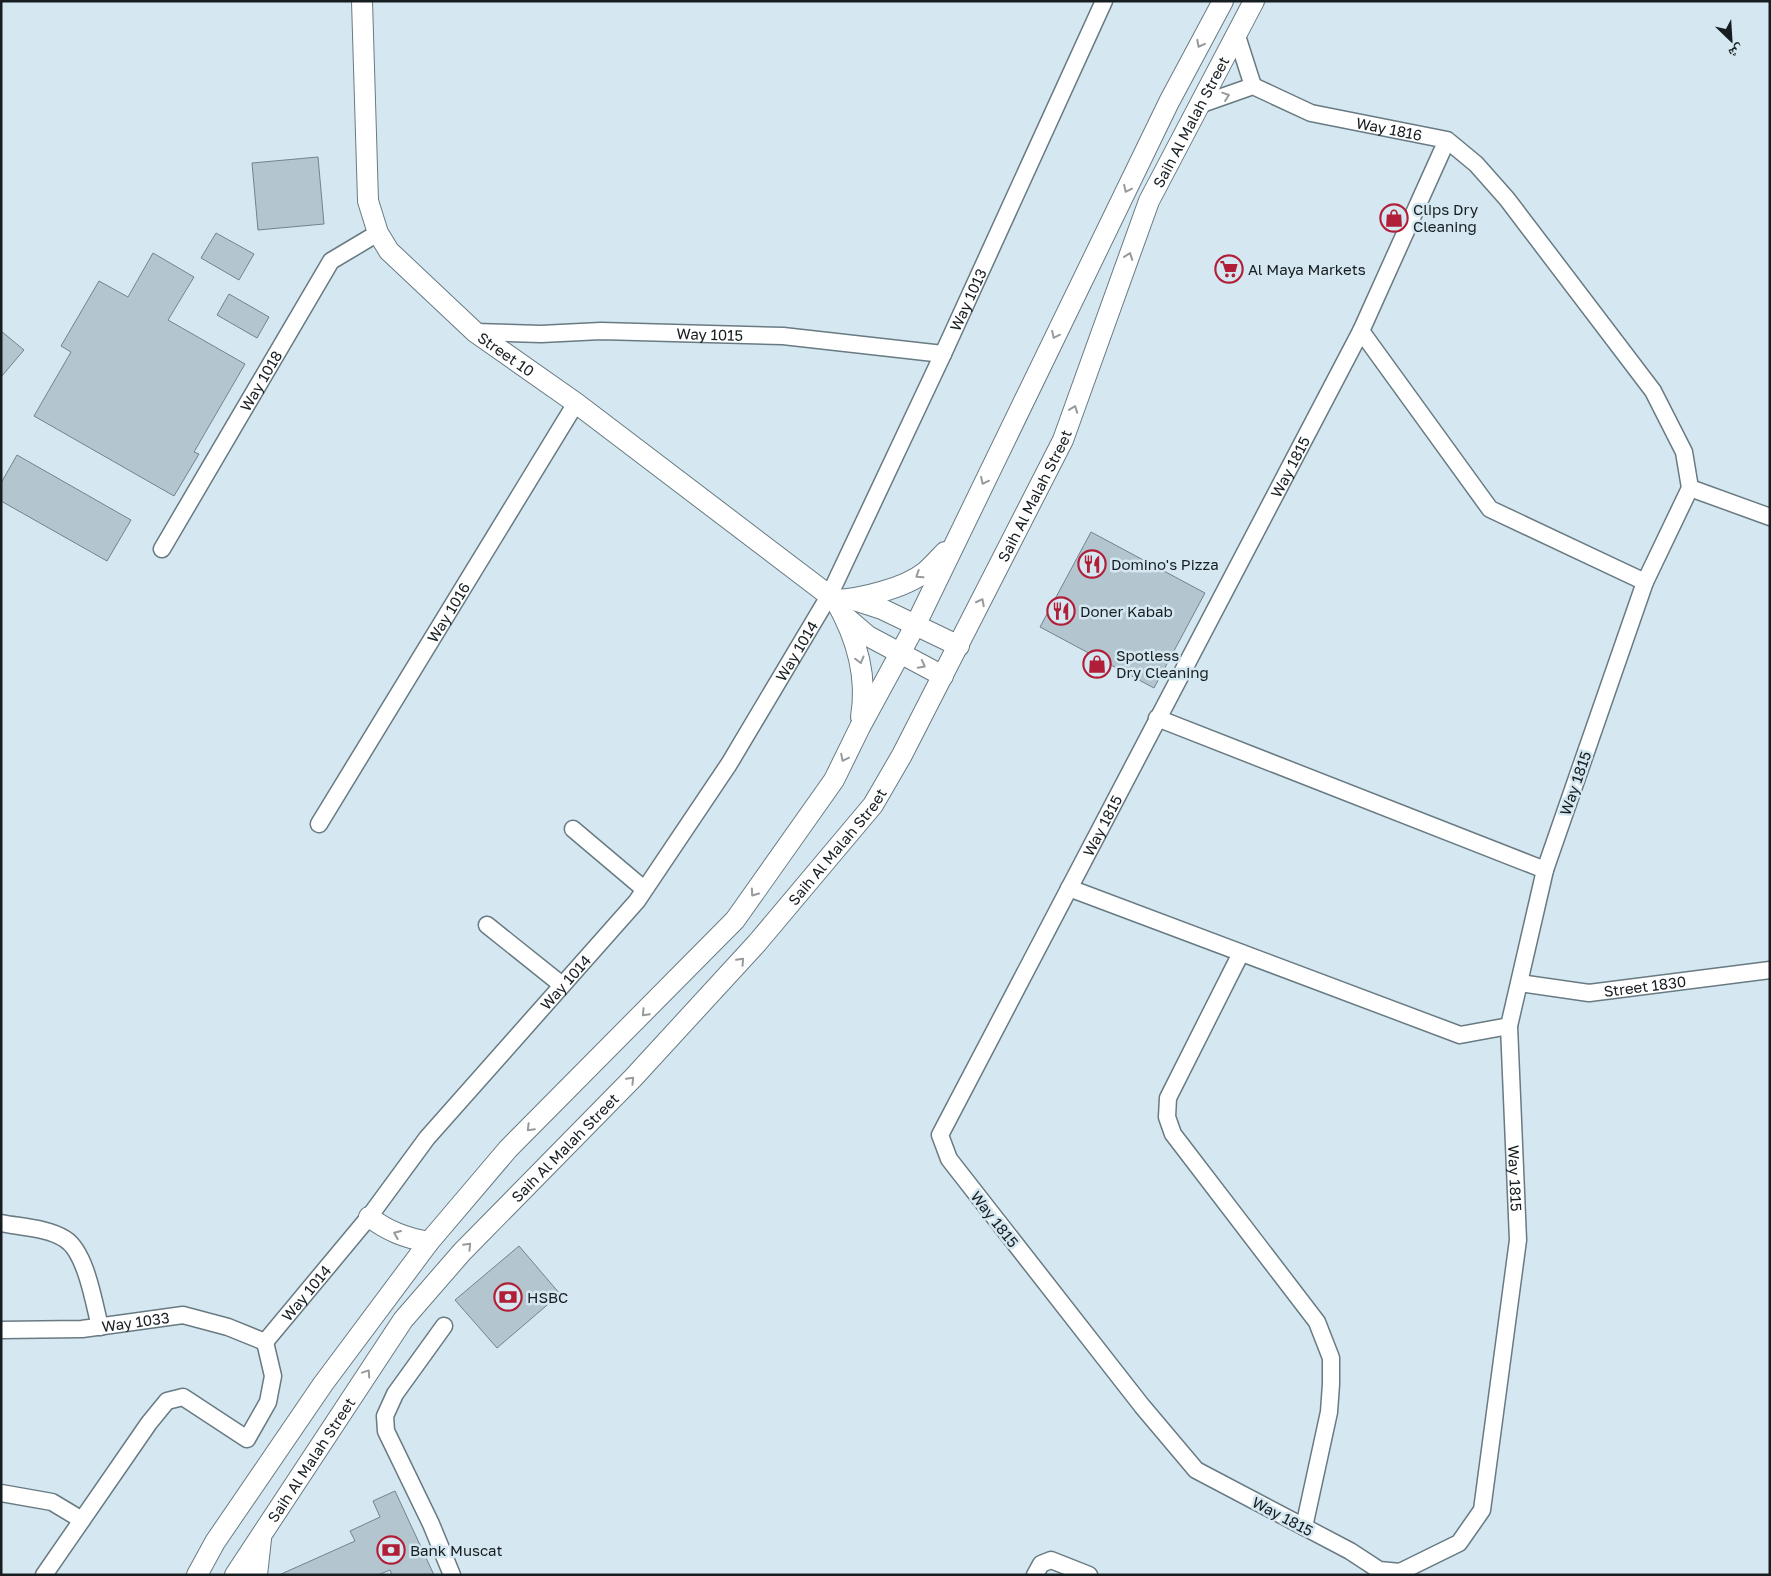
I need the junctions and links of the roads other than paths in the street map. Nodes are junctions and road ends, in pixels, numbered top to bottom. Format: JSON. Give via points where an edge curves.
{"nodes":[{"id":1,"x":362,"y":1,"type":"edge"},
{"id":2,"x":1104,"y":1,"type":"edge"},
{"id":3,"x":1223,"y":1,"type":"edge"},
{"id":4,"x":1254,"y":1,"type":"edge"},
{"id":5,"x":1237,"y":36,"type":"junction"},
{"id":6,"x":1253,"y":86,"type":"junction"},
{"id":7,"x":1199,"y":105,"type":"junction"},
{"id":8,"x":1447,"y":140,"type":"junction"},
{"id":9,"x":378,"y":233,"type":"junction"},
{"id":10,"x":1360,"y":331,"type":"junction"},
{"id":11,"x":475,"y":332,"type":"junction"},
{"id":12,"x":943,"y":354,"type":"junction"},
{"id":13,"x":576,"y":403,"type":"junction"},
{"id":14,"x":1690,"y":488,"type":"junction"},
{"id":15,"x":1770,"y":517,"type":"edge"},
{"id":16,"x":955,"y":542,"type":"junction"},
{"id":17,"x":162,"y":549,"type":"dead end"},
{"id":18,"x":1645,"y":582,"type":"junction"},
{"id":19,"x":839,"y":602,"type":"junction"},
{"id":20,"x":916,"y":624,"type":"junction"},
{"id":21,"x":959,"y":646,"type":"junction"},
{"id":22,"x":900,"y":654,"type":"junction"},
{"id":23,"x":943,"y":676,"type":"junction"},
{"id":24,"x":1157,"y":718,"type":"junction"},
{"id":25,"x":860,"y":727,"type":"junction"},
{"id":26,"x":320,"y":824,"type":"dead end"},
{"id":27,"x":573,"y":829,"type":"dead end"},
{"id":28,"x":1545,"y":870,"type":"junction"},
{"id":29,"x":1069,"y":888,"type":"junction"},
{"id":30,"x":644,"y":889,"type":"junction"},
{"id":31,"x":487,"y":925,"type":"dead end"},
{"id":32,"x":1241,"y":952,"type":"junction"},
{"id":33,"x":1770,"y":970,"type":"edge"},
{"id":34,"x":1520,"y":983,"type":"junction"},
{"id":35,"x":562,"y":985,"type":"junction"},
{"id":36,"x":1510,"y":1026,"type":"junction"},
{"id":37,"x":369,"y":1217,"type":"junction"},
{"id":38,"x":1,"y":1223,"type":"edge"},
{"id":39,"x":429,"y":1242,"type":"junction"},
{"id":40,"x":444,"y":1326,"type":"dead end"},
{"id":41,"x":100,"y":1327,"type":"junction"},
{"id":42,"x":1,"y":1330,"type":"edge"},
{"id":43,"x":265,"y":1342,"type":"junction"},
{"id":44,"x":1,"y":1493,"type":"edge"},
{"id":45,"x":82,"y":1520,"type":"junction"},
{"id":46,"x":1304,"y":1527,"type":"junction"},
{"id":47,"x":262,"y":1536,"type":"junction"},
{"id":48,"x":44,"y":1575,"type":"edge"},
{"id":49,"x":197,"y":1575,"type":"edge"},
{"id":50,"x":235,"y":1575,"type":"edge"},
{"id":51,"x":257,"y":1575,"type":"edge"},
{"id":52,"x":452,"y":1575,"type":"edge"},
{"id":53,"x":1035,"y":1575,"type":"edge"},
{"id":54,"x":1089,"y":1575,"type":"edge"}],
"edges":[{"from":1,"to":9,"type":"street","name":"Street 10","via":[[368,201]]},
{"from":2,"to":12,"type":"street","name":"Way 1013"},
{"from":3,"to":16,"type":"street","name":"Saih Al Malah Street","one_way":true,"via":[[1170,102]]},
{"from":4,"to":5,"type":"street","name":"Saih Al Malah Street"},
{"from":5,"to":6,"type":"street"},
{"from":5,"to":7,"type":"street","name":"Saih Al Malah Street"},
{"from":7,"to":6,"type":"street","one_way":true},
{"from":6,"to":8,"type":"street","name":"Way 1816","via":[[1311,113]]},
{"from":21,"to":7,"type":"street","name":"Saih Al Malah Street","one_way":true,"via":[[1063,440],[1149,201]]},
{"from":8,"to":10,"type":"street","name":"Way 1815"},
{"from":8,"to":14,"type":"street","via":[[1476,164],[1507,199],[1652,391],[1684,452]]},
{"from":9,"to":11,"type":"street","name":"Street 10","via":[[389,251]]},
{"from":9,"to":17,"type":"street","name":"Way 1018","via":[[331,261]]},
{"from":10,"to":18,"type":"street","via":[[1490,509]]},
{"from":10,"to":24,"type":"street","name":"Way 1815"},
{"from":11,"to":12,"type":"street","name":"Way 1015","via":[[541,334],[601,331],[783,336]]},
{"from":11,"to":13,"type":"street","name":"Street 10"},
{"from":12,"to":19,"type":"street","name":"Way 1013"},
{"from":13,"to":19,"type":"street","name":"Street 10"},
{"from":13,"to":26,"type":"street","name":"Way 1016"},
{"from":14,"to":15,"type":"street"},
{"from":14,"to":18,"type":"street","name":"Way 1815"},
{"from":16,"to":19,"type":"street","one_way":true,"via":[[924,572],[905,584]]},
{"from":16,"to":20,"type":"street","name":"Saih Al Malah Street"},
{"from":18,"to":28,"type":"street","name":"Way 1815"},
{"from":19,"to":20,"type":"street","via":[[882,609]]},
{"from":19,"to":22,"type":"street","name":"Street 10","via":[[854,626]]},
{"from":19,"to":25,"type":"street","one_way":true,"via":[[861,662],[863,698]]},
{"from":19,"to":30,"type":"street","name":"Way 1014"},
{"from":20,"to":21,"type":"street"},
{"from":20,"to":22,"type":"street","name":"Saih Al Malah Street"},
{"from":21,"to":23,"type":"street","name":"Saih Al Malah Street"},
{"from":22,"to":23,"type":"street","name":"Street 10","one_way":true},
{"from":22,"to":25,"type":"street","name":"Saih Al Malah Street"},
{"from":47,"to":23,"type":"street","name":"Saih Al Malah Street","one_way":true,"via":[[403,1320],[462,1252],[633,1078],[757,943],[873,805]]},
{"from":24,"to":28,"type":"street"},
{"from":24,"to":29,"type":"street","name":"Way 1815"},
{"from":25,"to":39,"type":"street","name":"Saih Al Malah Street","one_way":true,"via":[[834,780],[735,920],[508,1149]]},
{"from":27,"to":30,"type":"street"},
{"from":28,"to":34,"type":"street","name":"Way 1815"},
{"from":29,"to":32,"type":"street"},
{"from":29,"to":46,"type":"street","name":"Way 1815","via":[[940,1135],[949,1159],[1196,1470]]},
{"from":30,"to":35,"type":"street","name":"Way 1014"},
{"from":31,"to":35,"type":"street"},
{"from":32,"to":36,"type":"street","via":[[1460,1035]]},
{"from":32,"to":46,"type":"street","via":[[1168,1098],[1167,1118],[1173,1134],[1317,1322],[1331,1358],[1329,1412]]},
{"from":33,"to":34,"type":"street","name":"Street 1830","via":[[1589,993]]},
{"from":34,"to":36,"type":"street","name":"Way 1815"},
{"from":35,"to":37,"type":"street","name":"Way 1014","via":[[427,1138]]},
{"from":36,"to":46,"type":"street","name":"Way 1815","via":[[1518,1240],[1482,1510],[1459,1542],[1400,1572],[1379,1570]]},
{"from":39,"to":37,"type":"street","one_way":true,"via":[[407,1239]]},
{"from":37,"to":43,"type":"street","name":"Way 1014"},
{"from":38,"to":41,"type":"street","via":[[54,1234],[72,1244],[82,1262]]},
{"from":39,"to":49,"type":"street","name":"Saih Al Malah Street","via":[[323,1384],[215,1542]]},
{"from":40,"to":52,"type":"street","via":[[394,1394],[385,1416],[386,1431]]},
{"from":41,"to":42,"type":"street","name":"Way 1033"},
{"from":41,"to":43,"type":"street","name":"Way 1033","via":[[183,1315]]},
{"from":43,"to":45,"type":"street","via":[[273,1376],[268,1402],[247,1439],[183,1398],[167,1401]]},
{"from":44,"to":45,"type":"street","via":[[52,1502]]},
{"from":45,"to":48,"type":"street"},
{"from":47,"to":50,"type":"street","name":"Saih Al Malah Street"},
{"from":47,"to":51,"type":"street"},
{"from":53,"to":54,"type":"street","via":[[1041,1564],[1051,1560]]}]}
